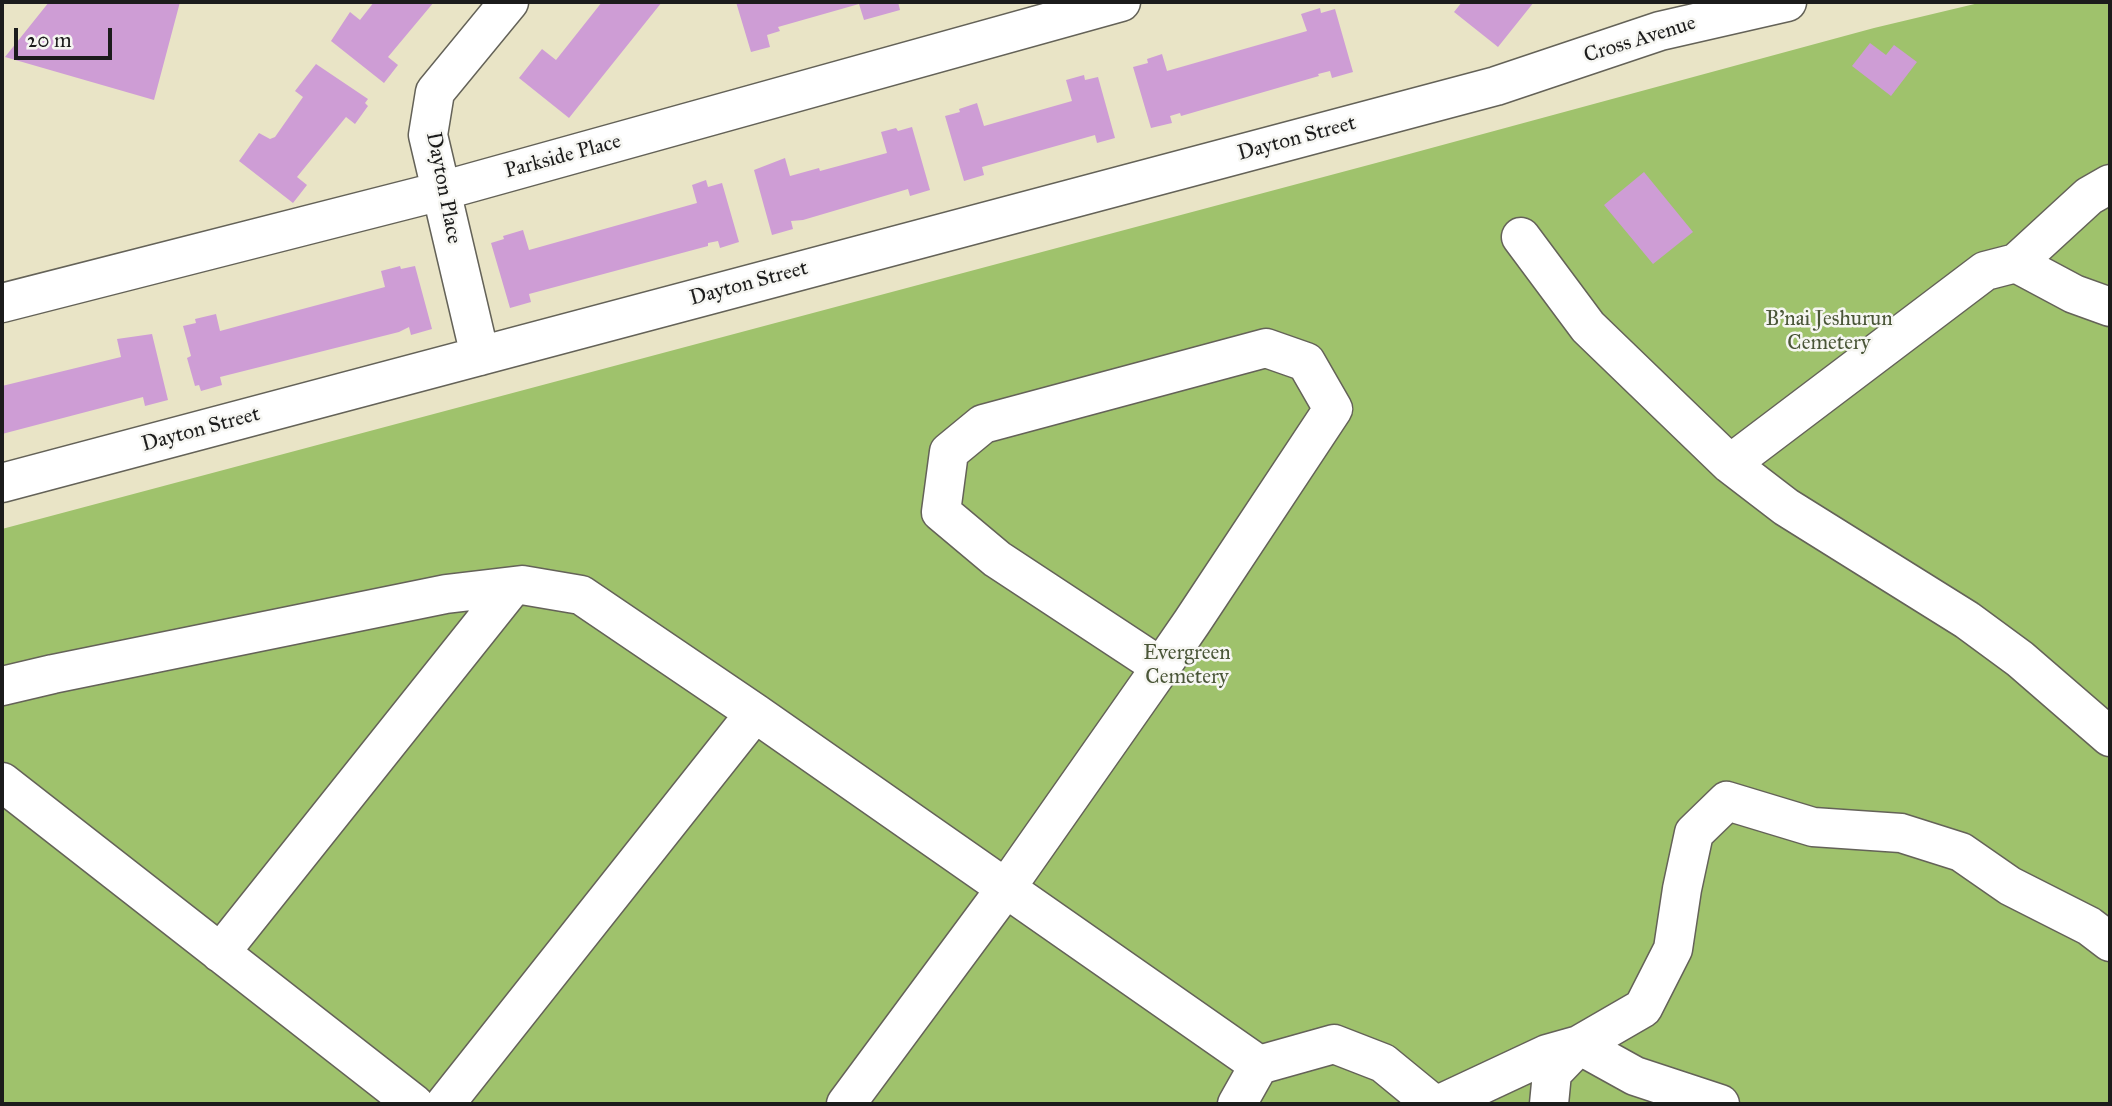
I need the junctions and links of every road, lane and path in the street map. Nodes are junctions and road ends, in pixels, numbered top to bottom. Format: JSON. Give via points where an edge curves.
{"nodes":[{"id":1,"x":509,"y":2,"type":"edge"},
{"id":2,"x":1121,"y":2,"type":"edge"},
{"id":3,"x":1787,"y":2,"type":"edge"},
{"id":4,"x":1656,"y":16,"type":"edge"},
{"id":5,"x":1496,"y":86,"type":"joint"},
{"id":6,"x":2110,"y":184,"type":"edge"},
{"id":7,"x":441,"y":191,"type":"junction"},
{"id":8,"x":1521,"y":237,"type":"dead end"},
{"id":9,"x":2016,"y":263,"type":"junction"},
{"id":10,"x":2,"y":303,"type":"edge"},
{"id":11,"x":2110,"y":307,"type":"edge"},
{"id":12,"x":480,"y":356,"type":"junction"},
{"id":13,"x":1730,"y":464,"type":"junction"},
{"id":14,"x":2,"y":483,"type":"edge"},
{"id":15,"x":512,"y":587,"type":"junction"},
{"id":16,"x":1161,"y":667,"type":"junction"},
{"id":17,"x":2,"y":686,"type":"edge"},
{"id":18,"x":755,"y":713,"type":"junction"},
{"id":19,"x":2110,"y":737,"type":"edge"},
{"id":20,"x":2,"y":782,"type":"edge"},
{"id":21,"x":1006,"y":888,"type":"junction"},
{"id":22,"x":2110,"y":942,"type":"edge"},
{"id":23,"x":220,"y":953,"type":"junction"},
{"id":24,"x":1579,"y":1045,"type":"junction"},
{"id":25,"x":1259,"y":1065,"type":"junction"},
{"id":26,"x":414,"y":1104,"type":"edge"},
{"id":27,"x":445,"y":1104,"type":"edge"},
{"id":28,"x":846,"y":1104,"type":"edge"},
{"id":29,"x":1237,"y":1104,"type":"edge"},
{"id":30,"x":1433,"y":1104,"type":"edge"},
{"id":31,"x":1440,"y":1104,"type":"edge"},
{"id":32,"x":1549,"y":1104,"type":"edge"},
{"id":33,"x":1720,"y":1104,"type":"edge"}],
"edges":[{"from":1,"to":7,"type":"street","name":"Dayton Place","via":[[435,92],[428,135]]},
{"from":2,"to":7,"type":"street","name":"Parkside Place"},
{"from":3,"to":4,"type":"street","name":"Cross Avenue"},
{"from":4,"to":5,"type":"street","name":"Cross Avenue"},
{"from":5,"to":12,"type":"street","name":"Dayton Street"},
{"from":6,"to":9,"type":"street","via":[[2089,196]]},
{"from":7,"to":10,"type":"street","name":"Parkside Place"},
{"from":7,"to":12,"type":"street","name":"Dayton Place"},
{"from":8,"to":13,"type":"street","via":[[1588,327]]},
{"from":9,"to":11,"type":"street"},
{"from":9,"to":13,"type":"street","via":[[1985,271]]},
{"from":12,"to":14,"type":"street","name":"Dayton Street"},
{"from":13,"to":19,"type":"street","via":[[1786,507],[1967,620]]},
{"from":15,"to":17,"type":"street","via":[[446,594]]},
{"from":15,"to":18,"type":"street","via":[[580,595]]},
{"from":15,"to":23,"type":"street"},
{"from":16,"to":16,"type":"street","via":[[1333,409],[1306,362],[1266,348],[983,425],[950,452],[942,512],[997,559]]},
{"from":16,"to":21,"type":"street"},
{"from":18,"to":21,"type":"street"},
{"from":18,"to":27,"type":"street"},
{"from":20,"to":23,"type":"street"},
{"from":21,"to":25,"type":"street"},
{"from":21,"to":28,"type":"street"},
{"from":22,"to":24,"type":"street","via":[[2090,926],[2010,887],[1961,852],[1901,833],[1813,827],[1727,802],[1694,833],[1674,948],[1643,1008]]},
{"from":23,"to":26,"type":"street"},
{"from":24,"to":31,"type":"street","via":[[1548,1054]]},
{"from":24,"to":32,"type":"street","via":[[1552,1073]]},
{"from":24,"to":33,"type":"street","via":[[1635,1076]]},
{"from":25,"to":29,"type":"street"},
{"from":25,"to":30,"type":"street","via":[[1334,1044],[1383,1063]]}]}
